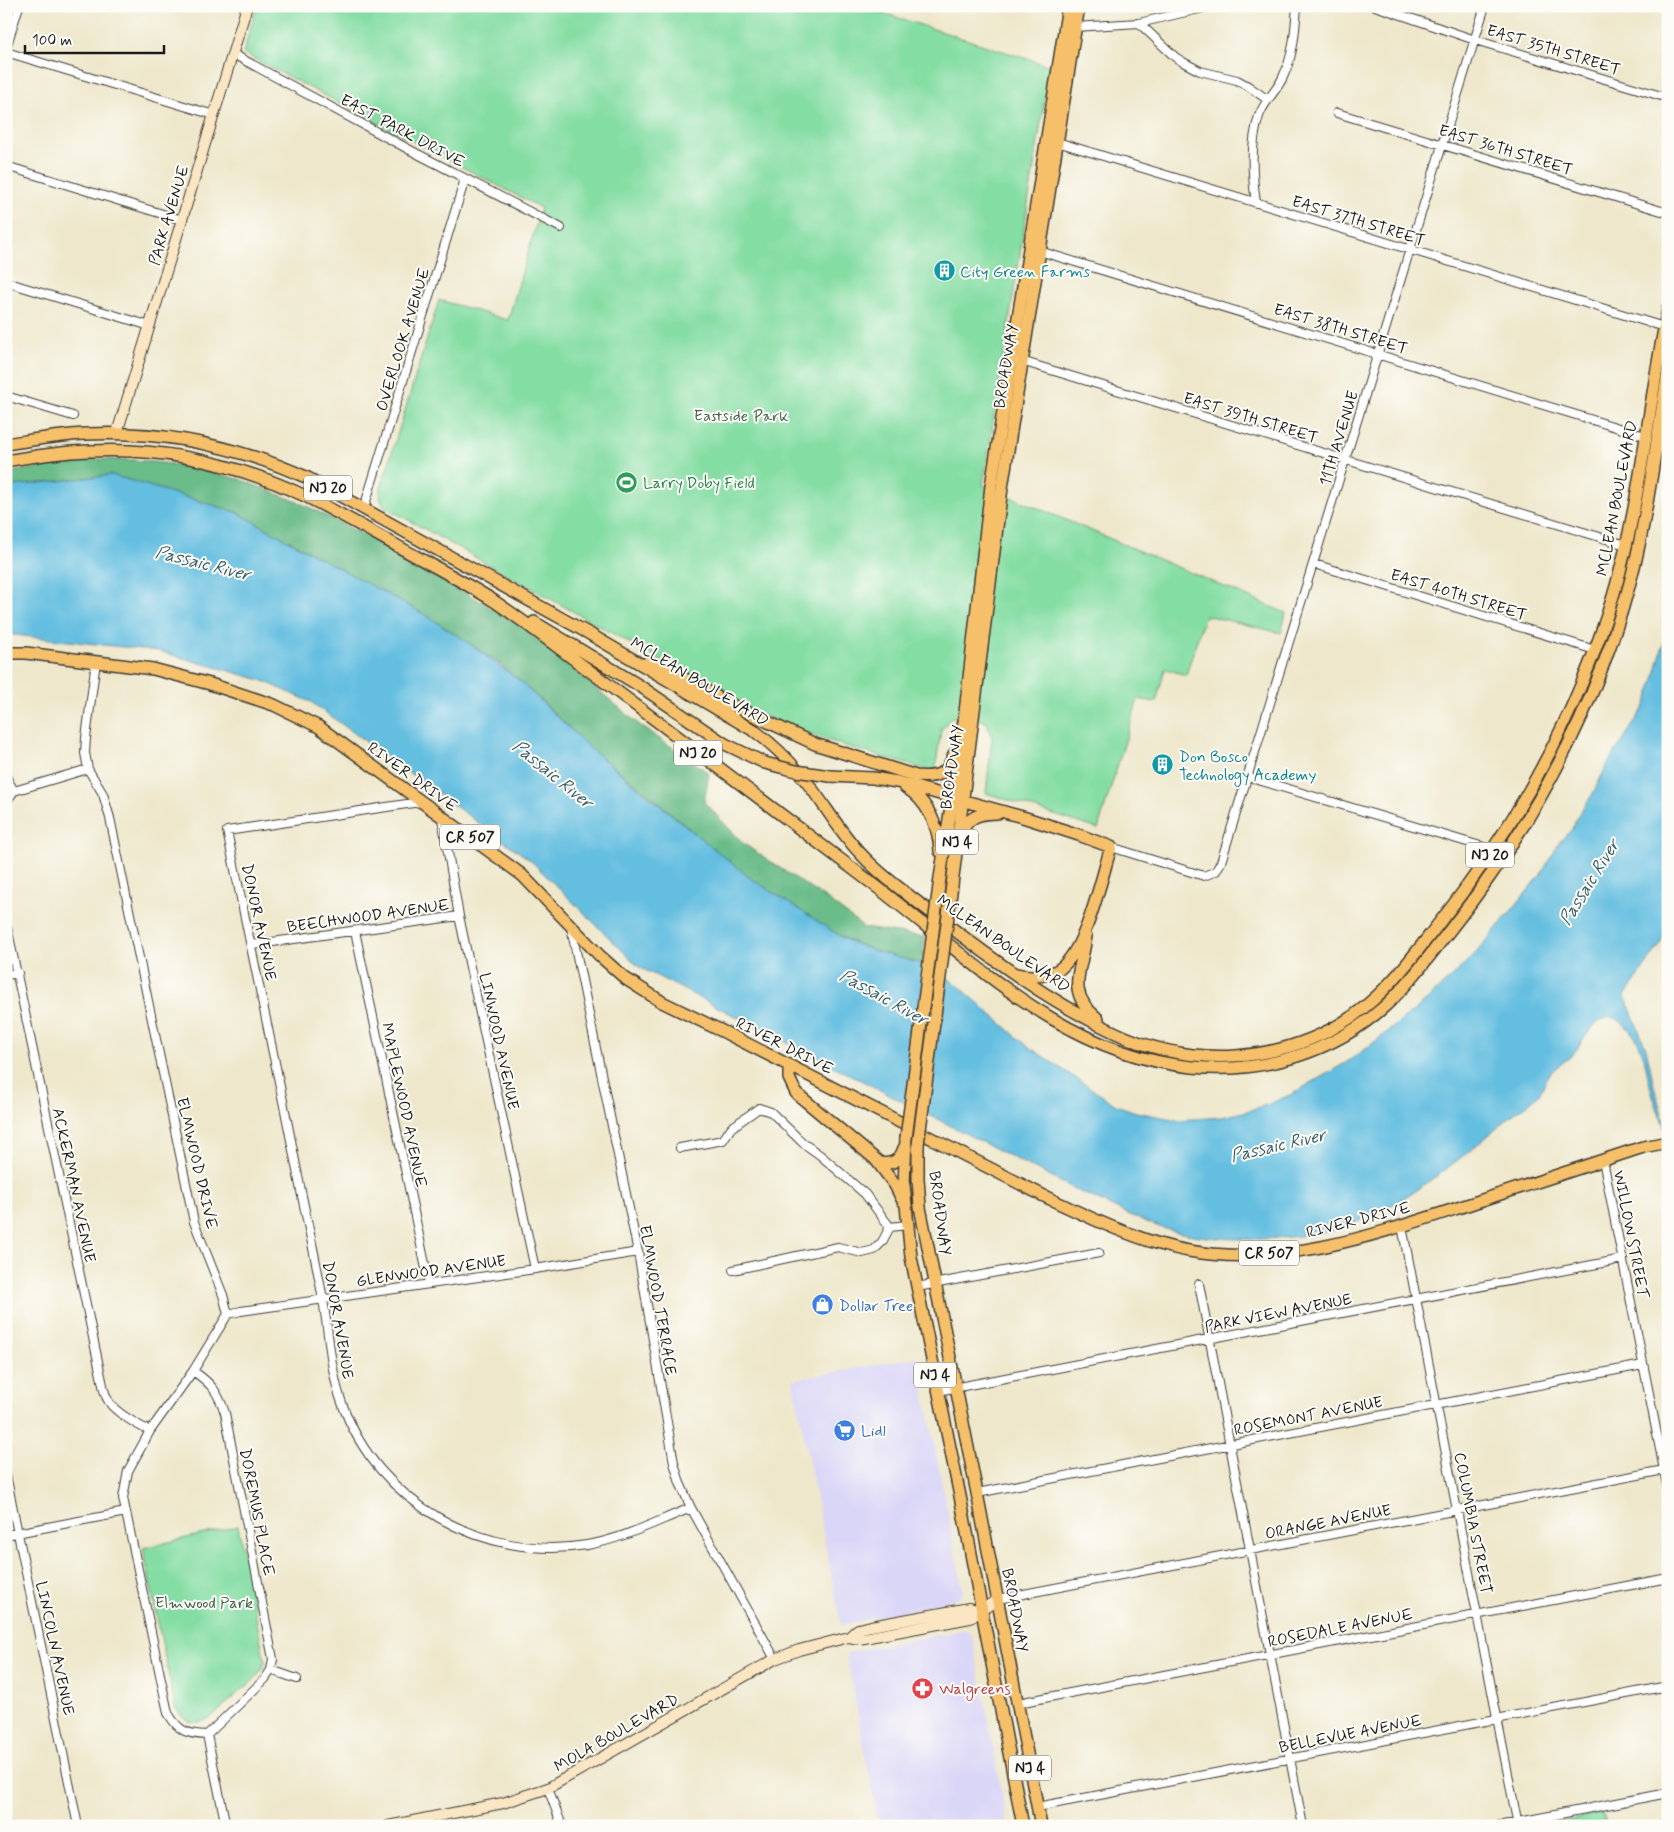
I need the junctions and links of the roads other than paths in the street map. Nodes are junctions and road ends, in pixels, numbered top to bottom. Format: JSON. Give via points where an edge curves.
{"nodes":[{"id":1,"x":19,"y":6,"type":"edge"},
{"id":2,"x":1068,"y":6,"type":"edge"},
{"id":3,"x":1079,"y":6,"type":"edge"},
{"id":4,"x":1212,"y":6,"type":"edge"},
{"id":5,"x":1297,"y":6,"type":"edge"},
{"id":6,"x":1375,"y":6,"type":"edge"},
{"id":7,"x":1485,"y":6,"type":"edge"},
{"id":8,"x":244,"y":7,"type":"edge"},
{"id":9,"x":1139,"y":23,"type":"junction"},
{"id":10,"x":1075,"y":27,"type":"junction"},
{"id":11,"x":1475,"y":40,"type":"junction"},
{"id":12,"x":6,"y":48,"type":"edge"},
{"id":13,"x":6,"y":52,"type":"edge"},
{"id":14,"x":233,"y":54,"type":"junction"},
{"id":15,"x":1668,"y":98,"type":"edge"},
{"id":16,"x":1268,"y":100,"type":"junction"},
{"id":17,"x":1336,"y":113,"type":"dead end"},
{"id":18,"x":214,"y":114,"type":"junction"},
{"id":19,"x":1052,"y":140,"type":"junction"},
{"id":20,"x":1443,"y":144,"type":"junction"},
{"id":21,"x":6,"y":166,"type":"edge"},
{"id":22,"x":465,"y":179,"type":"junction"},
{"id":23,"x":1256,"y":203,"type":"junction"},
{"id":24,"x":1668,"y":213,"type":"edge"},
{"id":25,"x":182,"y":220,"type":"junction"},
{"id":26,"x":560,"y":228,"type":"dead end"},
{"id":27,"x":1034,"y":250,"type":"junction"},
{"id":28,"x":1410,"y":250,"type":"junction"},
{"id":29,"x":6,"y":282,"type":"edge"},
{"id":30,"x":1668,"y":309,"type":"edge"},
{"id":31,"x":150,"y":326,"type":"junction"},
{"id":32,"x":1664,"y":327,"type":"junction"},
{"id":33,"x":1378,"y":354,"type":"junction"},
{"id":34,"x":1016,"y":359,"type":"junction"},
{"id":35,"x":1668,"y":373,"type":"edge"},
{"id":36,"x":6,"y":396,"type":"edge"},
{"id":37,"x":73,"y":416,"type":"dead end"},
{"id":38,"x":117,"y":433,"type":"junction"},
{"id":39,"x":1646,"y":436,"type":"junction"},
{"id":40,"x":6,"y":444,"type":"edge"},
{"id":41,"x":1346,"y":460,"type":"junction"},
{"id":42,"x":6,"y":461,"type":"edge"},
{"id":43,"x":364,"y":508,"type":"junction"},
{"id":44,"x":1626,"y":545,"type":"junction"},
{"id":45,"x":1314,"y":564,"type":"junction"},
{"id":46,"x":495,"y":602,"type":"junction"},
{"id":47,"x":617,"y":650,"type":"junction"},
{"id":48,"x":1595,"y":650,"type":"junction"},
{"id":49,"x":6,"y":653,"type":"edge"},
{"id":50,"x":96,"y":661,"type":"junction"},
{"id":51,"x":968,"y":722,"type":"junction"},
{"id":52,"x":88,"y":769,"type":"junction"},
{"id":53,"x":6,"y":777,"type":"edge"},
{"id":54,"x":1248,"y":777,"type":"junction"},
{"id":55,"x":897,"y":782,"type":"junction"},
{"id":56,"x":14,"y":791,"type":"junction"},
{"id":57,"x":957,"y":798,"type":"junction"},
{"id":58,"x":6,"y":802,"type":"edge"},
{"id":59,"x":420,"y":802,"type":"junction"},
{"id":60,"x":1008,"y":813,"type":"junction"},
{"id":61,"x":442,"y":818,"type":"junction"},
{"id":62,"x":1111,"y":847,"type":"junction"},
{"id":63,"x":1494,"y":850,"type":"junction"},
{"id":64,"x":940,"y":878,"type":"junction"},
{"id":65,"x":952,"y":885,"type":"junction"},
{"id":66,"x":459,"y":916,"type":"junction"},
{"id":67,"x":6,"y":922,"type":"edge"},
{"id":68,"x":570,"y":925,"type":"junction"},
{"id":69,"x":1087,"y":927,"type":"junction"},
{"id":70,"x":355,"y":931,"type":"junction"},
{"id":71,"x":251,"y":945,"type":"junction"},
{"id":72,"x":18,"y":973,"type":"junction"},
{"id":73,"x":1013,"y":973,"type":"junction"},
{"id":74,"x":6,"y":975,"type":"edge"},
{"id":75,"x":1115,"y":1033,"type":"junction"},
{"id":76,"x":789,"y":1066,"type":"junction"},
{"id":77,"x":906,"y":1138,"type":"junction"},
{"id":78,"x":1668,"y":1142,"type":"edge"},
{"id":79,"x":680,"y":1148,"type":"dead end"},
{"id":80,"x":875,"y":1159,"type":"junction"},
{"id":81,"x":1609,"y":1159,"type":"junction"},
{"id":82,"x":905,"y":1208,"type":"junction"},
{"id":83,"x":907,"y":1225,"type":"junction"},
{"id":84,"x":1402,"y":1226,"type":"junction"},
{"id":85,"x":890,"y":1227,"type":"junction"},
{"id":86,"x":638,"y":1252,"type":"junction"},
{"id":87,"x":1099,"y":1252,"type":"dead end"},
{"id":88,"x":1623,"y":1259,"type":"junction"},
{"id":89,"x":535,"y":1269,"type":"junction"},
{"id":90,"x":733,"y":1270,"type":"dead end"},
{"id":91,"x":429,"y":1283,"type":"junction"},
{"id":92,"x":935,"y":1284,"type":"junction"},
{"id":93,"x":1199,"y":1284,"type":"dead end"},
{"id":94,"x":917,"y":1287,"type":"junction"},
{"id":95,"x":1416,"y":1299,"type":"junction"},
{"id":96,"x":324,"y":1300,"type":"junction"},
{"id":97,"x":228,"y":1314,"type":"junction"},
{"id":98,"x":1210,"y":1339,"type":"junction"},
{"id":99,"x":1643,"y":1365,"type":"junction"},
{"id":100,"x":193,"y":1371,"type":"junction"},
{"id":101,"x":957,"y":1387,"type":"junction"},
{"id":102,"x":938,"y":1391,"type":"junction"},
{"id":103,"x":1437,"y":1405,"type":"junction"},
{"id":104,"x":150,"y":1431,"type":"junction"},
{"id":105,"x":1230,"y":1444,"type":"junction"},
{"id":106,"x":1664,"y":1470,"type":"junction"},
{"id":107,"x":6,"y":1475,"type":"edge"},
{"id":108,"x":1668,"y":1490,"type":"edge"},
{"id":109,"x":977,"y":1493,"type":"junction"},
{"id":110,"x":691,"y":1508,"type":"junction"},
{"id":111,"x":1457,"y":1510,"type":"junction"},
{"id":112,"x":126,"y":1512,"type":"junction"},
{"id":113,"x":18,"y":1533,"type":"junction"},
{"id":114,"x":6,"y":1535,"type":"edge"},
{"id":115,"x":1250,"y":1550,"type":"junction"},
{"id":116,"x":1668,"y":1578,"type":"edge"},
{"id":117,"x":998,"y":1599,"type":"junction"},
{"id":118,"x":982,"y":1611,"type":"junction"},
{"id":119,"x":1477,"y":1614,"type":"junction"},
{"id":120,"x":1270,"y":1654,"type":"junction"},
{"id":121,"x":775,"y":1660,"type":"junction"},
{"id":122,"x":271,"y":1670,"type":"junction"},
{"id":123,"x":297,"y":1679,"type":"dead end"},
{"id":124,"x":1668,"y":1686,"type":"edge"},
{"id":125,"x":1018,"y":1703,"type":"junction"},
{"id":126,"x":1497,"y":1718,"type":"junction"},
{"id":127,"x":208,"y":1735,"type":"junction"},
{"id":128,"x":1290,"y":1758,"type":"junction"},
{"id":129,"x":548,"y":1788,"type":"junction"},
{"id":130,"x":1668,"y":1793,"type":"edge"},
{"id":131,"x":1037,"y":1806,"type":"junction"},
{"id":132,"x":1518,"y":1824,"type":"edge"},
{"id":133,"x":78,"y":1826,"type":"edge"},
{"id":134,"x":226,"y":1826,"type":"edge"},
{"id":135,"x":388,"y":1826,"type":"edge"},
{"id":136,"x":562,"y":1826,"type":"edge"},
{"id":137,"x":1023,"y":1826,"type":"edge"},
{"id":138,"x":1041,"y":1826,"type":"edge"},
{"id":139,"x":1303,"y":1826,"type":"edge"},
{"id":140,"x":1498,"y":1826,"type":"edge"}],
"edges":[{"from":1,"to":12,"type":"street"},
{"from":2,"to":19,"type":"main road","name":"BROADWAY"},
{"from":3,"to":10,"type":"main road","name":"BROADWAY"},
{"from":4,"to":9,"type":"street"},
{"from":5,"to":16,"type":"street","via":[[1292,54],[1283,78]]},
{"from":6,"to":11,"type":"street","name":"EAST 35TH STREET"},
{"from":7,"to":11,"type":"street","name":"11TH AVENUE"},
{"from":8,"to":14,"type":"street","name":"PARK AVENUE"},
{"from":9,"to":10,"type":"street"},
{"from":9,"to":16,"type":"street","via":[[1174,57],[1200,71],[1237,80]]},
{"from":10,"to":19,"type":"main road","name":"BROADWAY"},
{"from":11,"to":15,"type":"street","name":"EAST 35TH STREET"},
{"from":11,"to":20,"type":"street","name":"11TH AVENUE"},
{"from":13,"to":18,"type":"street"},
{"from":14,"to":18,"type":"street","name":"PARK AVENUE"},
{"from":14,"to":22,"type":"street","name":"EAST PARK DRIVE"},
{"from":16,"to":23,"type":"street","via":[[1260,114],[1252,156]]},
{"from":17,"to":20,"type":"street","name":"EAST 36TH STREET"},
{"from":18,"to":25,"type":"street","name":"PARK AVENUE"},
{"from":19,"to":23,"type":"street","name":"EAST 37TH STREET"},
{"from":19,"to":27,"type":"main road","name":"BROADWAY"},
{"from":20,"to":24,"type":"street","name":"EAST 36TH STREET"},
{"from":20,"to":28,"type":"street","name":"11TH AVENUE"},
{"from":21,"to":25,"type":"street"},
{"from":22,"to":26,"type":"street","name":"EAST PARK DRIVE"},
{"from":22,"to":43,"type":"street","name":"OVERLOOK AVENUE"},
{"from":23,"to":28,"type":"street","name":"EAST 37TH STREET"},
{"from":25,"to":31,"type":"street","name":"PARK AVENUE"},
{"from":27,"to":33,"type":"street","name":"EAST 38TH STREET"},
{"from":27,"to":34,"type":"main road","name":"BROADWAY"},
{"from":28,"to":32,"type":"street","name":"EAST 37TH STREET"},
{"from":28,"to":33,"type":"street","name":"11TH AVENUE"},
{"from":29,"to":31,"type":"street"},
{"from":30,"to":32,"type":"main road","name":"MCLEAN BOULEVARD","number":"NJ 20"},
{"from":31,"to":38,"type":"street","name":"PARK AVENUE"},
{"from":32,"to":39,"type":"main road","name":"MCLEAN BOULEVARD","number":"NJ 20"},
{"from":33,"to":39,"type":"street","name":"EAST 38TH STREET"},
{"from":33,"to":41,"type":"street","name":"11TH AVENUE"},
{"from":34,"to":41,"type":"street","name":"EAST 39TH STREET"},
{"from":34,"to":51,"type":"main road","name":"BROADWAY","via":[[992,486]]},
{"from":35,"to":46,"type":"main road","name":"MCLEAN BOULEVARD","number":"NJ 20","via":[[1647,505],[1625,598],[1585,709],[1539,800],[1482,889],[1414,975],[1385,1006],[1328,1044],[1296,1057],[1262,1065],[1212,1068],[1160,1062],[1095,1041],[1048,1018],[571,656]]},
{"from":36,"to":37,"type":"street"},
{"from":38,"to":40,"type":"main road","name":"MCLEAN BOULEVARD","number":"NJ 20","via":[[70,435]]},
{"from":38,"to":43,"type":"main road","name":"MCLEAN BOULEVARD","number":"NJ 20","via":[[177,438],[241,452],[308,478]]},
{"from":39,"to":44,"type":"main road","name":"MCLEAN BOULEVARD","number":"NJ 20"},
{"from":41,"to":44,"type":"street","name":"EAST 39TH STREET"},
{"from":41,"to":45,"type":"street","name":"11TH AVENUE"},
{"from":42,"to":46,"type":"main road","name":"MCLEAN BOULEVARD","number":"NJ 20","via":[[72,452],[123,450],[182,456],[232,467],[303,494]]},
{"from":43,"to":47,"type":"main road","name":"MCLEAN BOULEVARD","number":"NJ 20"},
{"from":44,"to":48,"type":"main road","name":"MCLEAN BOULEVARD","number":"NJ 20"},
{"from":45,"to":48,"type":"street","name":"EAST 40TH STREET"},
{"from":45,"to":54,"type":"street","name":"11TH AVENUE"},
{"from":46,"to":55,"type":"main road","bridge":true,"via":[[606,665],[725,744],[765,763],[830,776]]},
{"from":47,"to":51,"type":"main road","via":[[665,668],[732,705],[815,744],[916,776],[933,776],[947,769]]},
{"from":47,"to":73,"type":"main road","name":"MCLEAN BOULEVARD","number":"NJ 20","via":[[768,741],[802,775],[842,832],[871,864]]},
{"from":48,"to":63,"type":"main road","name":"MCLEAN BOULEVARD","number":"NJ 20","via":[[1552,750]]},
{"from":49,"to":50,"type":"main road","name":"RIVER DRIVE","number":"CR 507","via":[[26,652]]},
{"from":50,"to":52,"type":"street","name":"ELMWOOD DRIVE","via":[[86,738]]},
{"from":50,"to":59,"type":"main road","name":"RIVER DRIVE","number":"CR 507","via":[[153,669],[274,705],[319,727]]},
{"from":51,"to":57,"type":"main road","name":"BROADWAY","number":"NJ 4"},
{"from":52,"to":56,"type":"street"},
{"from":52,"to":97,"type":"street","name":"ELMWOOD DRIVE","via":[[102,794],[110,818],[194,1222],[224,1295]]},
{"from":53,"to":56,"type":"street"},
{"from":54,"to":62,"type":"street","name":"11TH AVENUE","via":[[1221,862],[1212,874],[1199,875]]},
{"from":54,"to":63,"type":"street"},
{"from":55,"to":57,"type":"main road"},
{"from":55,"to":64,"type":"main road","via":[[920,799],[933,819],[940,843]]},
{"from":56,"to":58,"type":"street"},
{"from":57,"to":60,"type":"main road"},
{"from":57,"to":64,"type":"main road","name":"BROADWAY","number":"NJ 4"},
{"from":57,"to":65,"type":"main road","name":"BROADWAY","number":"NJ 4"},
{"from":59,"to":61,"type":"main road","name":"RIVER DRIVE","number":"CR 507"},
{"from":59,"to":71,"type":"street","name":"DONOR AVENUE","via":[[227,831]]},
{"from":60,"to":62,"type":"main road"},
{"from":60,"to":65,"type":"main road","via":[[981,814],[971,818],[964,827]]},
{"from":61,"to":66,"type":"street","name":"LINWOOD AVENUE"},
{"from":61,"to":68,"type":"main road","name":"RIVER DRIVE","number":"CR 507","via":[[522,875]]},
{"from":62,"to":69,"type":"main road"},
{"from":63,"to":75,"type":"main road","name":"MCLEAN BOULEVARD","number":"NJ 20","via":[[1390,984],[1351,1017],[1322,1033],[1262,1054],[1213,1056],[1162,1050]]},
{"from":64,"to":77,"type":"main road","name":"BROADWAY","number":"NJ 4","bridge":true},
{"from":65,"to":92,"type":"main road","name":"BROADWAY","number":"NJ 4","bridge":true,"via":[[918,1145],[920,1207]]},
{"from":66,"to":70,"type":"street","name":"BEECHWOOD AVENUE"},
{"from":66,"to":89,"type":"street","name":"LINWOOD AVENUE"},
{"from":67,"to":72,"type":"street","name":"ACKERMAN AVENUE"},
{"from":68,"to":76,"type":"main road","name":"RIVER DRIVE","number":"CR 507","via":[[626,979],[662,1002]]},
{"from":68,"to":86,"type":"street","name":"ELMWOOD TERRACE"},
{"from":69,"to":73,"type":"main road","via":[[1070,959],[1058,970],[1036,976]]},
{"from":69,"to":75,"type":"main road","via":[[1078,978],[1079,996],[1088,1011]]},
{"from":70,"to":71,"type":"street","name":"BEECHWOOD AVENUE"},
{"from":70,"to":91,"type":"street","name":"MAPLEWOOD AVENUE"},
{"from":71,"to":96,"type":"street","name":"DONOR AVENUE"},
{"from":72,"to":74,"type":"street"},
{"from":72,"to":104,"type":"street","name":"ACKERMAN AVENUE","via":[[104,1390],[109,1403]]},
{"from":73,"to":75,"type":"main road","name":"MCLEAN BOULEVARD","number":"NJ 20"},
{"from":76,"to":80,"type":"main road","via":[[789,1078],[796,1093]]},
{"from":76,"to":84,"type":"main road","name":"RIVER DRIVE","number":"CR 507","via":[[1053,1200],[1170,1247],[1223,1254],[1282,1253],[1339,1243]]},
{"from":77,"to":80,"type":"main road","via":[[898,1159],[886,1164]]},
{"from":77,"to":82,"type":"main road","name":"BROADWAY","number":"NJ 4"},
{"from":78,"to":81,"type":"main road","number":"CR 507"},
{"from":79,"to":85,"type":"street","via":[[723,1140],[731,1128],[759,1108],[771,1112],[865,1194]]},
{"from":80,"to":82,"type":"main road","via":[[899,1192]]},
{"from":81,"to":84,"type":"main road","name":"RIVER DRIVE","number":"CR 507"},
{"from":81,"to":88,"type":"street","name":"WILLOW STREET"},
{"from":82,"to":83,"type":"main road","name":"BROADWAY","number":"NJ 4"},
{"from":83,"to":85,"type":"street"},
{"from":83,"to":94,"type":"main road","name":"BROADWAY","number":"NJ 4"},
{"from":84,"to":95,"type":"street","name":"COLUMBIA STREET"},
{"from":85,"to":90,"type":"street","via":[[874,1250],[862,1253],[838,1246]]},
{"from":86,"to":89,"type":"street","name":"GLENWOOD AVENUE"},
{"from":86,"to":110,"type":"street","name":"ELMWOOD TERRACE","via":[[674,1463]]},
{"from":87,"to":92,"type":"street"},
{"from":88,"to":95,"type":"street","name":"PARK VIEW AVENUE"},
{"from":88,"to":99,"type":"street","name":"WILLOW STREET"},
{"from":89,"to":91,"type":"street","name":"GLENWOOD AVENUE"},
{"from":91,"to":96,"type":"street","name":"GLENWOOD AVENUE"},
{"from":92,"to":94,"type":"street"},
{"from":92,"to":101,"type":"main road","name":"BROADWAY","number":"NJ 4"},
{"from":93,"to":98,"type":"street"},
{"from":94,"to":102,"type":"main road","name":"BROADWAY","number":"NJ 4"},
{"from":95,"to":98,"type":"street","name":"PARK VIEW AVENUE"},
{"from":95,"to":103,"type":"street","name":"COLUMBIA STREET"},
{"from":96,"to":97,"type":"street","name":"GLENWOOD AVENUE"},
{"from":96,"to":110,"type":"street","name":"DONOR AVENUE","via":[[335,1383],[350,1423],[389,1480],[440,1520],[470,1534],[501,1543],[562,1548],[612,1539]]},
{"from":97,"to":100,"type":"street"},
{"from":98,"to":101,"type":"street","name":"PARK VIEW AVENUE"},
{"from":98,"to":105,"type":"street"},
{"from":99,"to":103,"type":"street","name":"ROSEMONT AVENUE"},
{"from":99,"to":106,"type":"street","name":"WILLOW STREET"},
{"from":100,"to":104,"type":"street"},
{"from":100,"to":122,"type":"street","name":"DOREMUS PLACE","via":[[220,1396],[225,1414],[273,1659]]},
{"from":101,"to":102,"type":"street","name":"PARK VIEW AVENUE"},
{"from":101,"to":109,"type":"main road","name":"BROADWAY","number":"NJ 4"},
{"from":102,"to":118,"type":"main road","name":"BROADWAY","number":"NJ 4"},
{"from":103,"to":105,"type":"street","name":"ROSEMONT AVENUE"},
{"from":103,"to":111,"type":"street","name":"COLUMBIA STREET"},
{"from":104,"to":112,"type":"street","via":[[128,1470],[123,1498]]},
{"from":105,"to":109,"type":"street","name":"ROSEMONT AVENUE"},
{"from":105,"to":115,"type":"street"},
{"from":106,"to":108,"type":"street","name":"WILLOW STREET"},
{"from":106,"to":111,"type":"street","name":"ORANGE AVENUE"},
{"from":107,"to":113,"type":"street","name":"LINCOLN AVENUE"},
{"from":109,"to":117,"type":"main road","name":"BROADWAY","number":"NJ 4"},
{"from":110,"to":121,"type":"street","name":"ELMWOOD TERRACE"},
{"from":111,"to":115,"type":"street","name":"ORANGE AVENUE"},
{"from":111,"to":119,"type":"street","name":"COLUMBIA STREET"},
{"from":112,"to":113,"type":"street"},
{"from":112,"to":127,"type":"street","via":[[168,1713],[174,1723],[190,1734]]},
{"from":113,"to":114,"type":"street"},
{"from":113,"to":133,"type":"street","name":"LINCOLN AVENUE"},
{"from":115,"to":117,"type":"street","name":"ORANGE AVENUE"},
{"from":115,"to":120,"type":"street"},
{"from":116,"to":119,"type":"street","name":"ROSEDALE AVENUE"},
{"from":117,"to":118,"type":"street"},
{"from":117,"to":125,"type":"main road","name":"BROADWAY","number":"NJ 4"},
{"from":118,"to":121,"type":"street","name":"MOLA BOULEVARD","via":[[969,1608],[858,1629],[848,1637]]},
{"from":118,"to":137,"type":"main road","name":"BROADWAY","number":"NJ 4"},
{"from":119,"to":120,"type":"street","name":"ROSEDALE AVENUE"},
{"from":119,"to":126,"type":"street","name":"COLUMBIA STREET"},
{"from":120,"to":125,"type":"street","name":"ROSEDALE AVENUE"},
{"from":120,"to":128,"type":"street"},
{"from":121,"to":129,"type":"street","name":"MOLA BOULEVARD"},
{"from":122,"to":123,"type":"street"},
{"from":122,"to":127,"type":"street"},
{"from":124,"to":126,"type":"street","name":"BELLEVUE AVENUE"},
{"from":125,"to":131,"type":"main road","name":"BROADWAY","number":"NJ 4"},
{"from":126,"to":128,"type":"street","name":"BELLEVUE AVENUE"},
{"from":126,"to":132,"type":"street","name":"COLUMBIA STREET"},
{"from":127,"to":134,"type":"street"},
{"from":128,"to":131,"type":"street","name":"BELLEVUE AVENUE"},
{"from":128,"to":139,"type":"street"},
{"from":129,"to":135,"type":"street","name":"MOLA BOULEVARD","via":[[504,1803]]},
{"from":129,"to":136,"type":"street"},
{"from":130,"to":132,"type":"street"},
{"from":131,"to":138,"type":"main road","name":"BROADWAY","number":"NJ 4"},
{"from":132,"to":140,"type":"street"}]}
